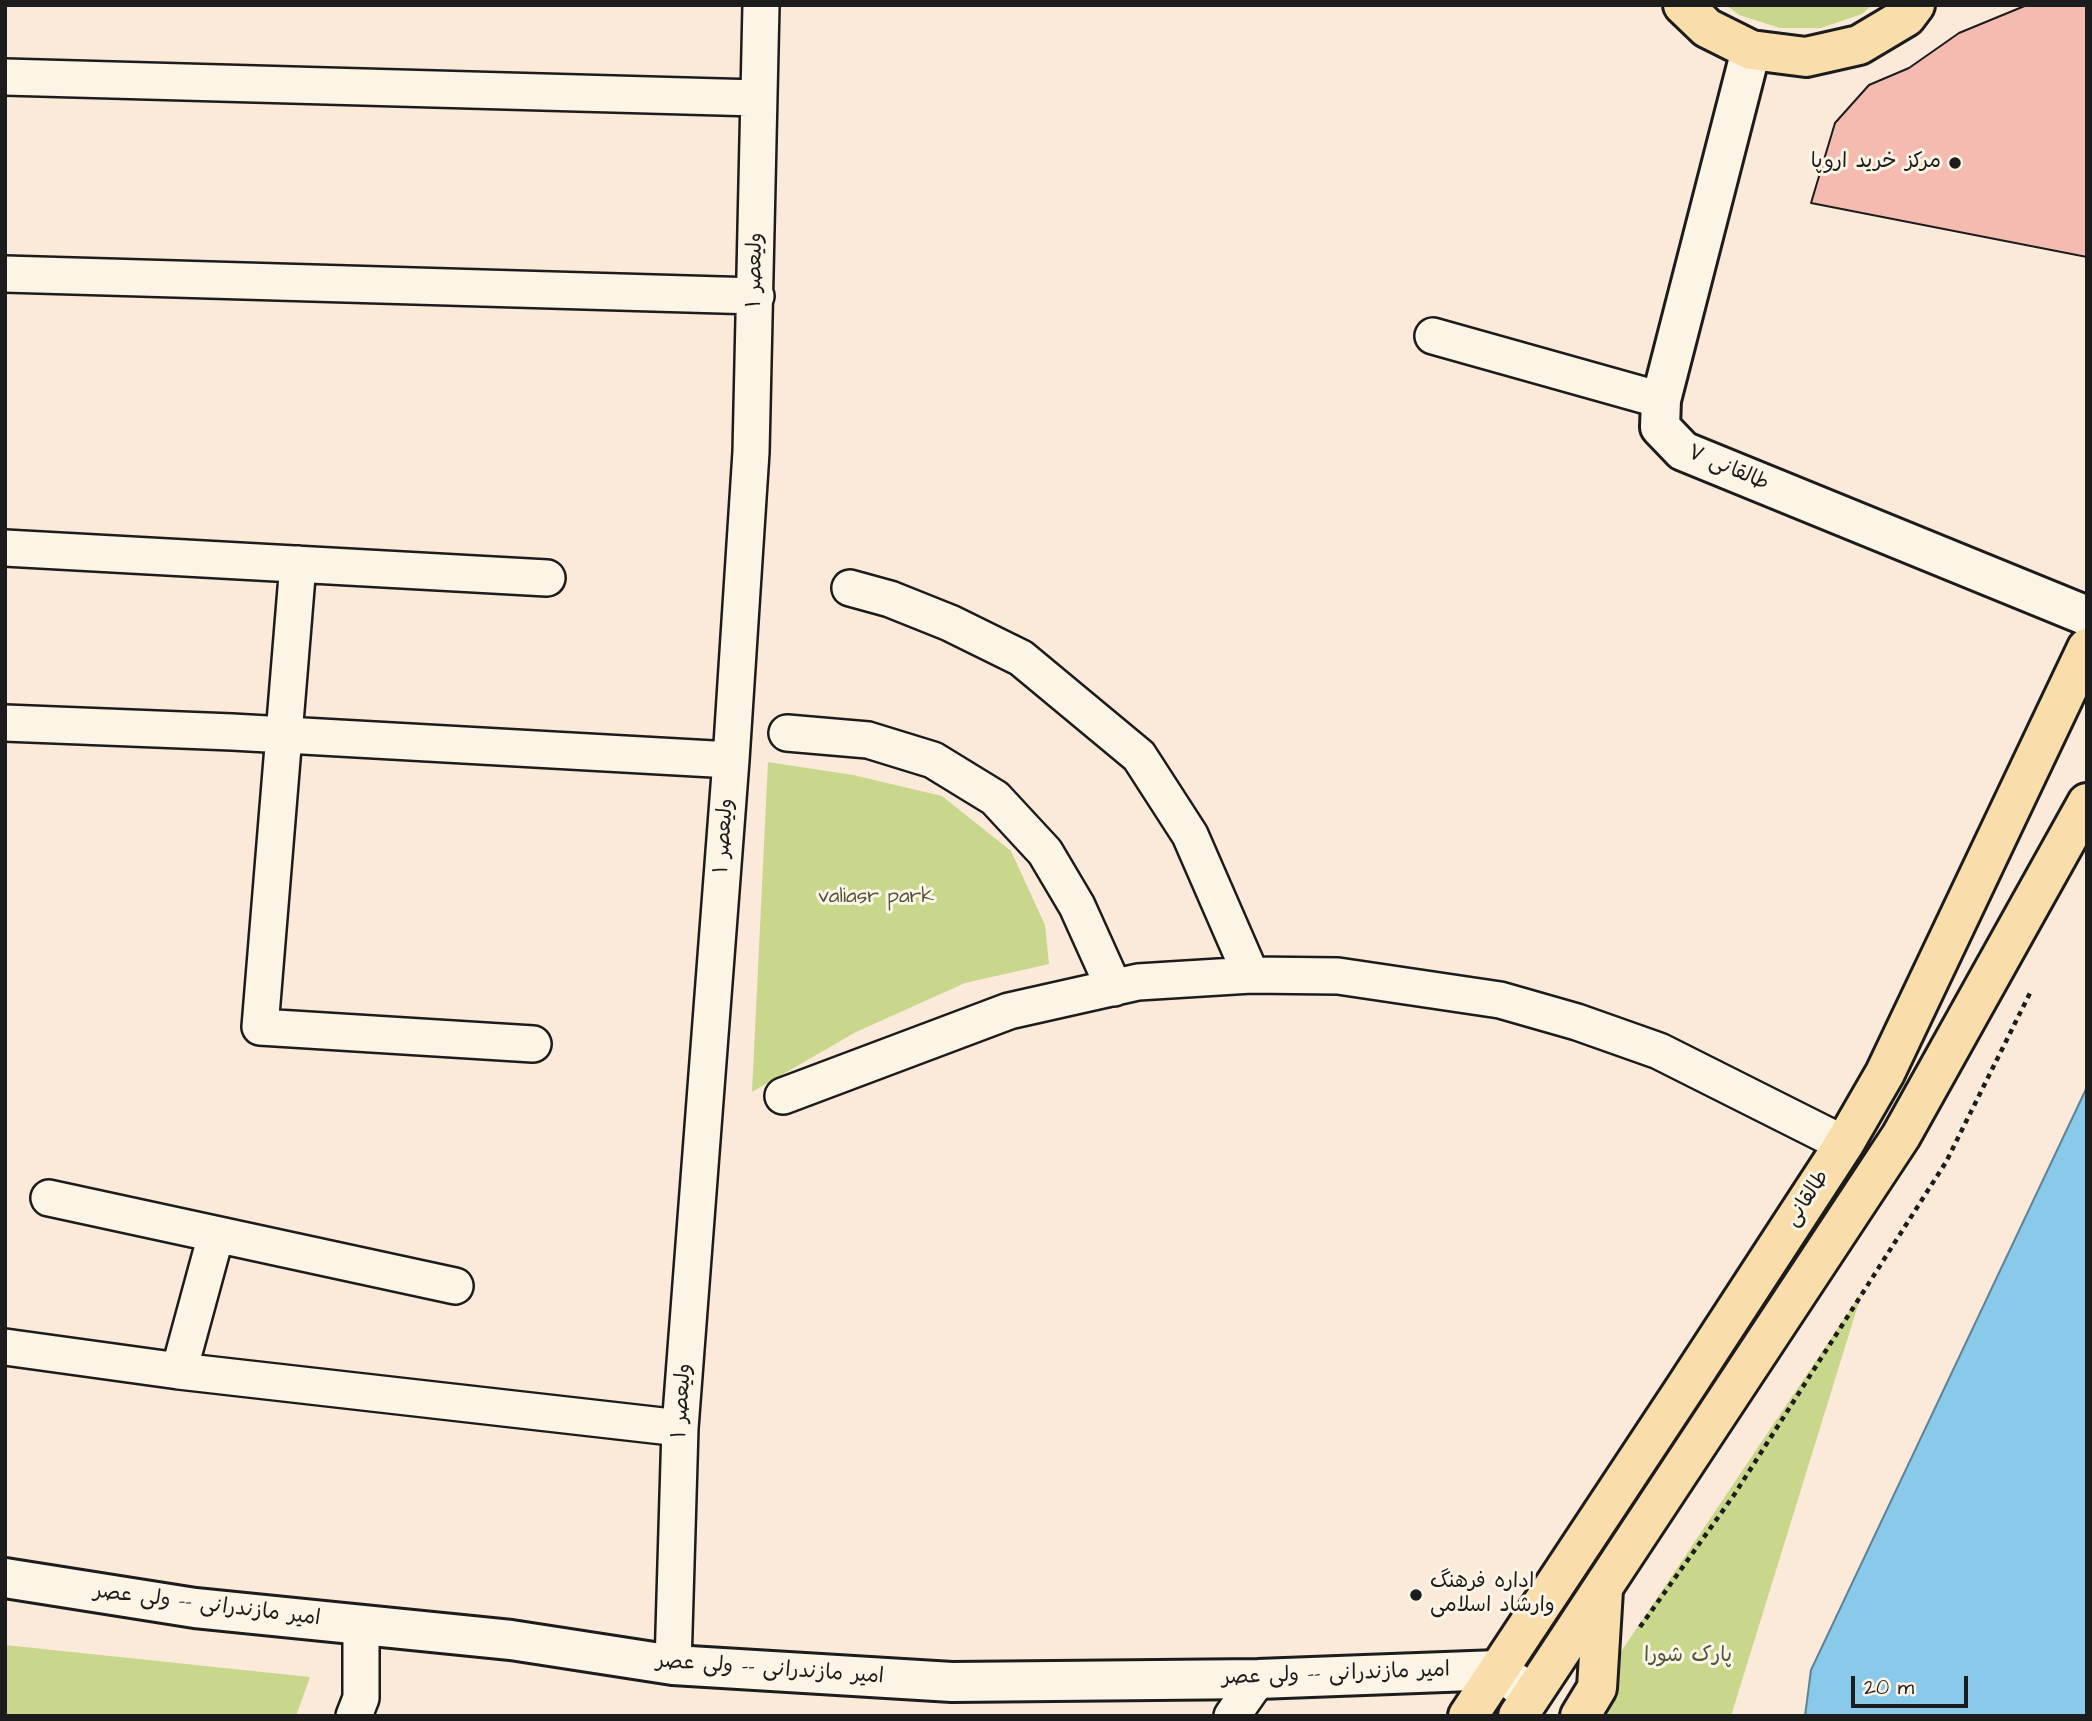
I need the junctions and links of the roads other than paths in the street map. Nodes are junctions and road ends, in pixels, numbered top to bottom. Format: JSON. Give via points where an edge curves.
{"nodes":[{"id":1,"x":761,"y":5,"type":"edge"},
{"id":2,"x":1684,"y":5,"type":"edge"},
{"id":3,"x":1915,"y":5,"type":"edge"},
{"id":4,"x":1751,"y":50,"type":"junction"},
{"id":5,"x":5,"y":77,"type":"edge"},
{"id":6,"x":757,"y":98,"type":"junction"},
{"id":7,"x":5,"y":274,"type":"edge"},
{"id":8,"x":756,"y":296,"type":"junction"},
{"id":9,"x":1433,"y":336,"type":"dead end"},
{"id":10,"x":1661,"y":400,"type":"junction"},
{"id":11,"x":5,"y":548,"type":"edge"},
{"id":12,"x":298,"y":564,"type":"junction"},
{"id":13,"x":547,"y":578,"type":"dead end"},
{"id":14,"x":850,"y":588,"type":"dead end"},
{"id":15,"x":2087,"y":616,"type":"edge"},
{"id":16,"x":2087,"y":648,"type":"edge"},
{"id":17,"x":5,"y":723,"type":"edge"},
{"id":18,"x":787,"y":733,"type":"dead end"},
{"id":19,"x":284,"y":735,"type":"junction"},
{"id":20,"x":731,"y":760,"type":"junction"},
{"id":21,"x":2087,"y":803,"type":"edge"},
{"id":22,"x":1251,"y":975,"type":"junction"},
{"id":23,"x":1114,"y":988,"type":"junction"},
{"id":24,"x":533,"y":1044,"type":"dead end"},
{"id":25,"x":783,"y":1096,"type":"dead end"},
{"id":26,"x":1843,"y":1144,"type":"junction"},
{"id":27,"x":49,"y":1198,"type":"dead end"},
{"id":28,"x":216,"y":1235,"type":"junction"},
{"id":29,"x":455,"y":1286,"type":"dead end"},
{"id":30,"x":5,"y":1347,"type":"edge"},
{"id":31,"x":179,"y":1371,"type":"junction"},
{"id":32,"x":680,"y":1428,"type":"junction"},
{"id":33,"x":5,"y":1578,"type":"edge"},
{"id":34,"x":1603,"y":1586,"type":"junction"},
{"id":35,"x":361,"y":1625,"type":"junction"},
{"id":36,"x":673,"y":1665,"type":"junction"},
{"id":37,"x":1498,"y":1670,"type":"junction"},
{"id":38,"x":1258,"y":1679,"type":"junction"},
{"id":39,"x":1524,"y":1705,"type":"edge"},
{"id":40,"x":354,"y":1716,"type":"edge"},
{"id":41,"x":1232,"y":1716,"type":"edge"},
{"id":42,"x":1468,"y":1716,"type":"edge"},
{"id":43,"x":1580,"y":1716,"type":"edge"}],
"edges":[{"from":1,"to":6,"type":"street","name":"ولیعصر ۱"},
{"from":2,"to":4,"type":"main road","via":[[1707,28]]},
{"from":3,"to":4,"type":"main road","via":[[1906,17],[1860,45],[1806,57]]},
{"from":4,"to":10,"type":"street","name":"طالقانی ۷"},
{"from":5,"to":6,"type":"street"},
{"from":6,"to":8,"type":"street","name":"ولیعصر ۱"},
{"from":7,"to":8,"type":"street"},
{"from":8,"to":20,"type":"street","name":"ولیعصر ۱"},
{"from":9,"to":10,"type":"street"},
{"from":10,"to":15,"type":"street","name":"طالقانی ۷","via":[[1660,427],[1682,451]]},
{"from":11,"to":12,"type":"street"},
{"from":12,"to":13,"type":"street"},
{"from":12,"to":19,"type":"street"},
{"from":14,"to":22,"type":"street","via":[[890,599],[1021,658],[1139,756],[1190,835]]},
{"from":16,"to":26,"type":"main road","name":"طالقانی","via":[[1885,1073]]},
{"from":17,"to":19,"type":"street"},
{"from":18,"to":23,"type":"street","via":[[868,740],[933,760],[995,798],[1045,852],[1077,906]]},
{"from":19,"to":20,"type":"street"},
{"from":19,"to":24,"type":"street","via":[[260,1027]]},
{"from":20,"to":32,"type":"street","name":"ولیعصر ۱"},
{"from":21,"to":34,"type":"main road","via":[[1901,1136]]},
{"from":22,"to":23,"type":"street","via":[[1138,982]]},
{"from":22,"to":26,"type":"street","via":[[1338,976],[1500,1000],[1659,1051]]},
{"from":23,"to":25,"type":"street","via":[[1009,1011]]},
{"from":26,"to":37,"type":"main road","name":"طالقانی"},
{"from":27,"to":28,"type":"street"},
{"from":28,"to":29,"type":"street"},
{"from":28,"to":31,"type":"street"},
{"from":30,"to":31,"type":"street"},
{"from":31,"to":32,"type":"street"},
{"from":32,"to":36,"type":"street","name":"ولیعصر ۱"},
{"from":33,"to":35,"type":"street","name":"امیر مازندرانی -- ولی عصر","via":[[195,1608]]},
{"from":34,"to":39,"type":"main road"},
{"from":34,"to":43,"type":"main road","via":[[1597,1689]]},
{"from":35,"to":36,"type":"street","name":"امیر مازندرانی -- ولی عصر","via":[[510,1640]]},
{"from":35,"to":40,"type":"street","via":[[361,1699]]},
{"from":36,"to":38,"type":"street","name":"امیر مازندرانی -- ولی عصر","via":[[953,1682]]},
{"from":37,"to":38,"type":"street","name":"امیر مازندرانی -- ولی عصر"},
{"from":37,"to":39,"type":"street"},
{"from":37,"to":42,"type":"main road","name":"طالقانی"},
{"from":38,"to":41,"type":"street"}]}
